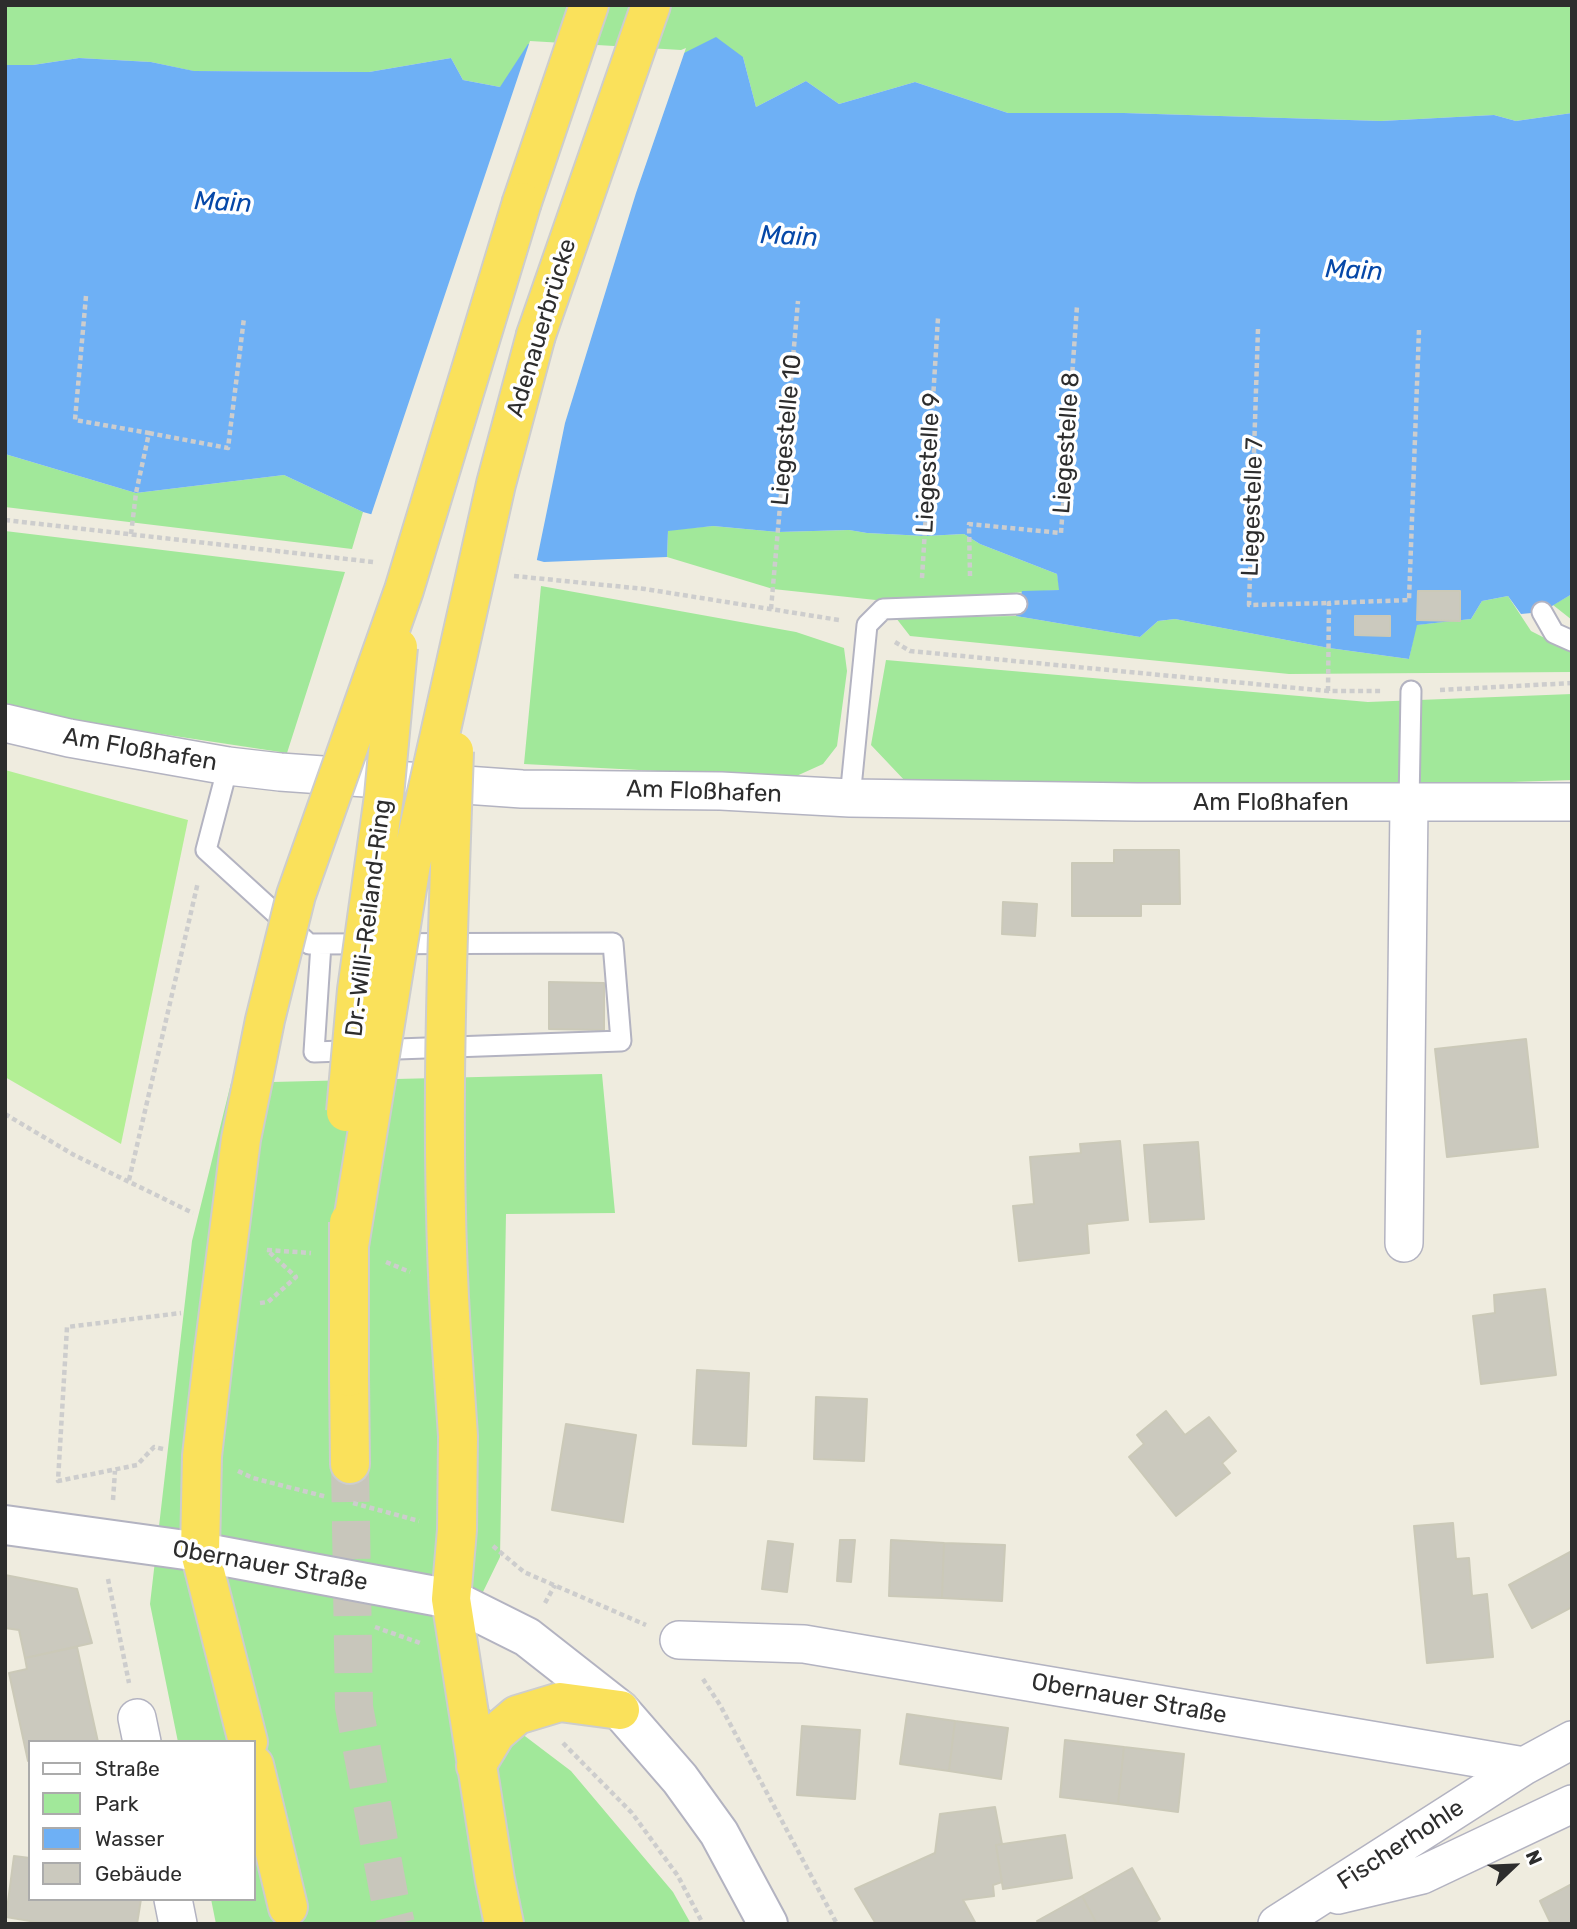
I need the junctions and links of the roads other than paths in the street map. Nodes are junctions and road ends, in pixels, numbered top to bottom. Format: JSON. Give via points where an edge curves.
{"nodes":[{"id":1,"x":589,"y":5,"type":"edge"},
{"id":2,"x":651,"y":5,"type":"edge"},
{"id":3,"x":404,"y":590,"type":"junction"},
{"id":4,"x":1017,"y":604,"type":"dead end"},
{"id":5,"x":1542,"y":612,"type":"dead end"},
{"id":6,"x":1572,"y":641,"type":"edge"},
{"id":7,"x":458,"y":657,"type":"junction"},
{"id":8,"x":1411,"y":691,"type":"road end"},
{"id":9,"x":5,"y":723,"type":"edge"},
{"id":10,"x":228,"y":766,"type":"junction"},
{"id":11,"x":849,"y":797,"type":"junction"},
{"id":12,"x":1572,"y":802,"type":"edge"},
{"id":13,"x":1409,"y":804,"type":"junction"},
{"id":14,"x":321,"y":944,"type":"junction"},
{"id":15,"x":1404,"y":1242,"type":"dead end"},
{"id":16,"x":349,"y":1246,"type":"junction"},
{"id":17,"x":350,"y":1464,"type":"tunnel mouth"},
{"id":18,"x":5,"y":1525,"type":"edge"},
{"id":19,"x":200,"y":1552,"type":"junction"},
{"id":20,"x":451,"y":1599,"type":"junction"},
{"id":21,"x":679,"y":1640,"type":"road end"},
{"id":22,"x":620,"y":1710,"type":"junction"},
{"id":23,"x":247,"y":1740,"type":"edge"},
{"id":24,"x":1572,"y":1740,"type":"edge"},
{"id":25,"x":476,"y":1766,"type":"junction"},
{"id":26,"x":1524,"y":1766,"type":"junction"},
{"id":27,"x":256,"y":1773,"type":"edge"},
{"id":28,"x":1572,"y":1804,"type":"edge"},
{"id":29,"x":1314,"y":1900,"type":"junction"},
{"id":30,"x":173,"y":1901,"type":"edge"},
{"id":31,"x":288,"y":1907,"type":"dead end"},
{"id":32,"x":178,"y":1924,"type":"edge"},
{"id":33,"x":504,"y":1924,"type":"edge"},
{"id":34,"x":768,"y":1924,"type":"edge"},
{"id":35,"x":1277,"y":1924,"type":"edge"}],
"edges":[{"from":1,"to":3,"type":"highway","bridge":true,"via":[[522,202]]},
{"from":2,"to":7,"type":"highway","name":"Adenauerbrücke","bridge":true,"via":[[536,335],[496,484]]},
{"from":3,"to":16,"type":"highway","name":"Dr.-Willi-Reiland-Ring","bridge":true,"via":[[346,1110]]},
{"from":3,"to":19,"type":"highway","bridge":true,"via":[[293,908],[265,1020],[241,1139],[214,1351],[202,1457]]},
{"from":4,"to":11,"type":"lane","via":[[883,609],[867,625]]},
{"from":5,"to":6,"type":"lane","via":[[1554,633]]},
{"from":7,"to":16,"type":"highway","name":"Dr.-Willi-Reiland-Ring","bridge":true,"via":[[411,864]]},
{"from":7,"to":20,"type":"highway","bridge":true,"via":[[447,1085],[446,1265],[458,1436]]},
{"from":8,"to":13,"type":"lane"},
{"from":9,"to":10,"type":"street","name":"Am Floßhafen"},
{"from":10,"to":11,"type":"street","name":"Am Floßhafen","via":[[522,789]]},
{"from":10,"to":14,"type":"lane","via":[[205,850],[309,944]]},
{"from":11,"to":13,"type":"street","name":"Am Floßhafen"},
{"from":12,"to":13,"type":"street","name":"Am Floßhafen"},
{"from":13,"to":15,"type":"street"},
{"from":14,"to":14,"type":"lane","via":[[612,943],[621,1041],[314,1052]]},
{"from":16,"to":17,"type":"highway","name":"Dr.-Willi-Reiland-Ring","bridge":true},
{"from":18,"to":19,"type":"street","name":"Obernauer Straße"},
{"from":19,"to":20,"type":"street","name":"Obernauer Straße"},
{"from":19,"to":23,"type":"highway"},
{"from":20,"to":22,"type":"street","name":"Obernauer Straße","via":[[527,1637]]},
{"from":20,"to":25,"type":"highway"},
{"from":21,"to":26,"type":"street","name":"Obernauer Straße","via":[[804,1644]]},
{"from":22,"to":25,"type":"highway","via":[[560,1702],[517,1715],[496,1732]]},
{"from":22,"to":34,"type":"street","name":"Obernauer Straße","via":[[719,1833]]},
{"from":24,"to":26,"type":"street"},
{"from":25,"to":33,"type":"highway"},
{"from":26,"to":29,"type":"street","name":"Fischerhohle"},
{"from":27,"to":31,"type":"highway"},
{"from":28,"to":29,"type":"street","via":[[1423,1875]]},
{"from":29,"to":35,"type":"street","name":"Fischerhohle"},
{"from":30,"to":32,"type":"street"}]}
